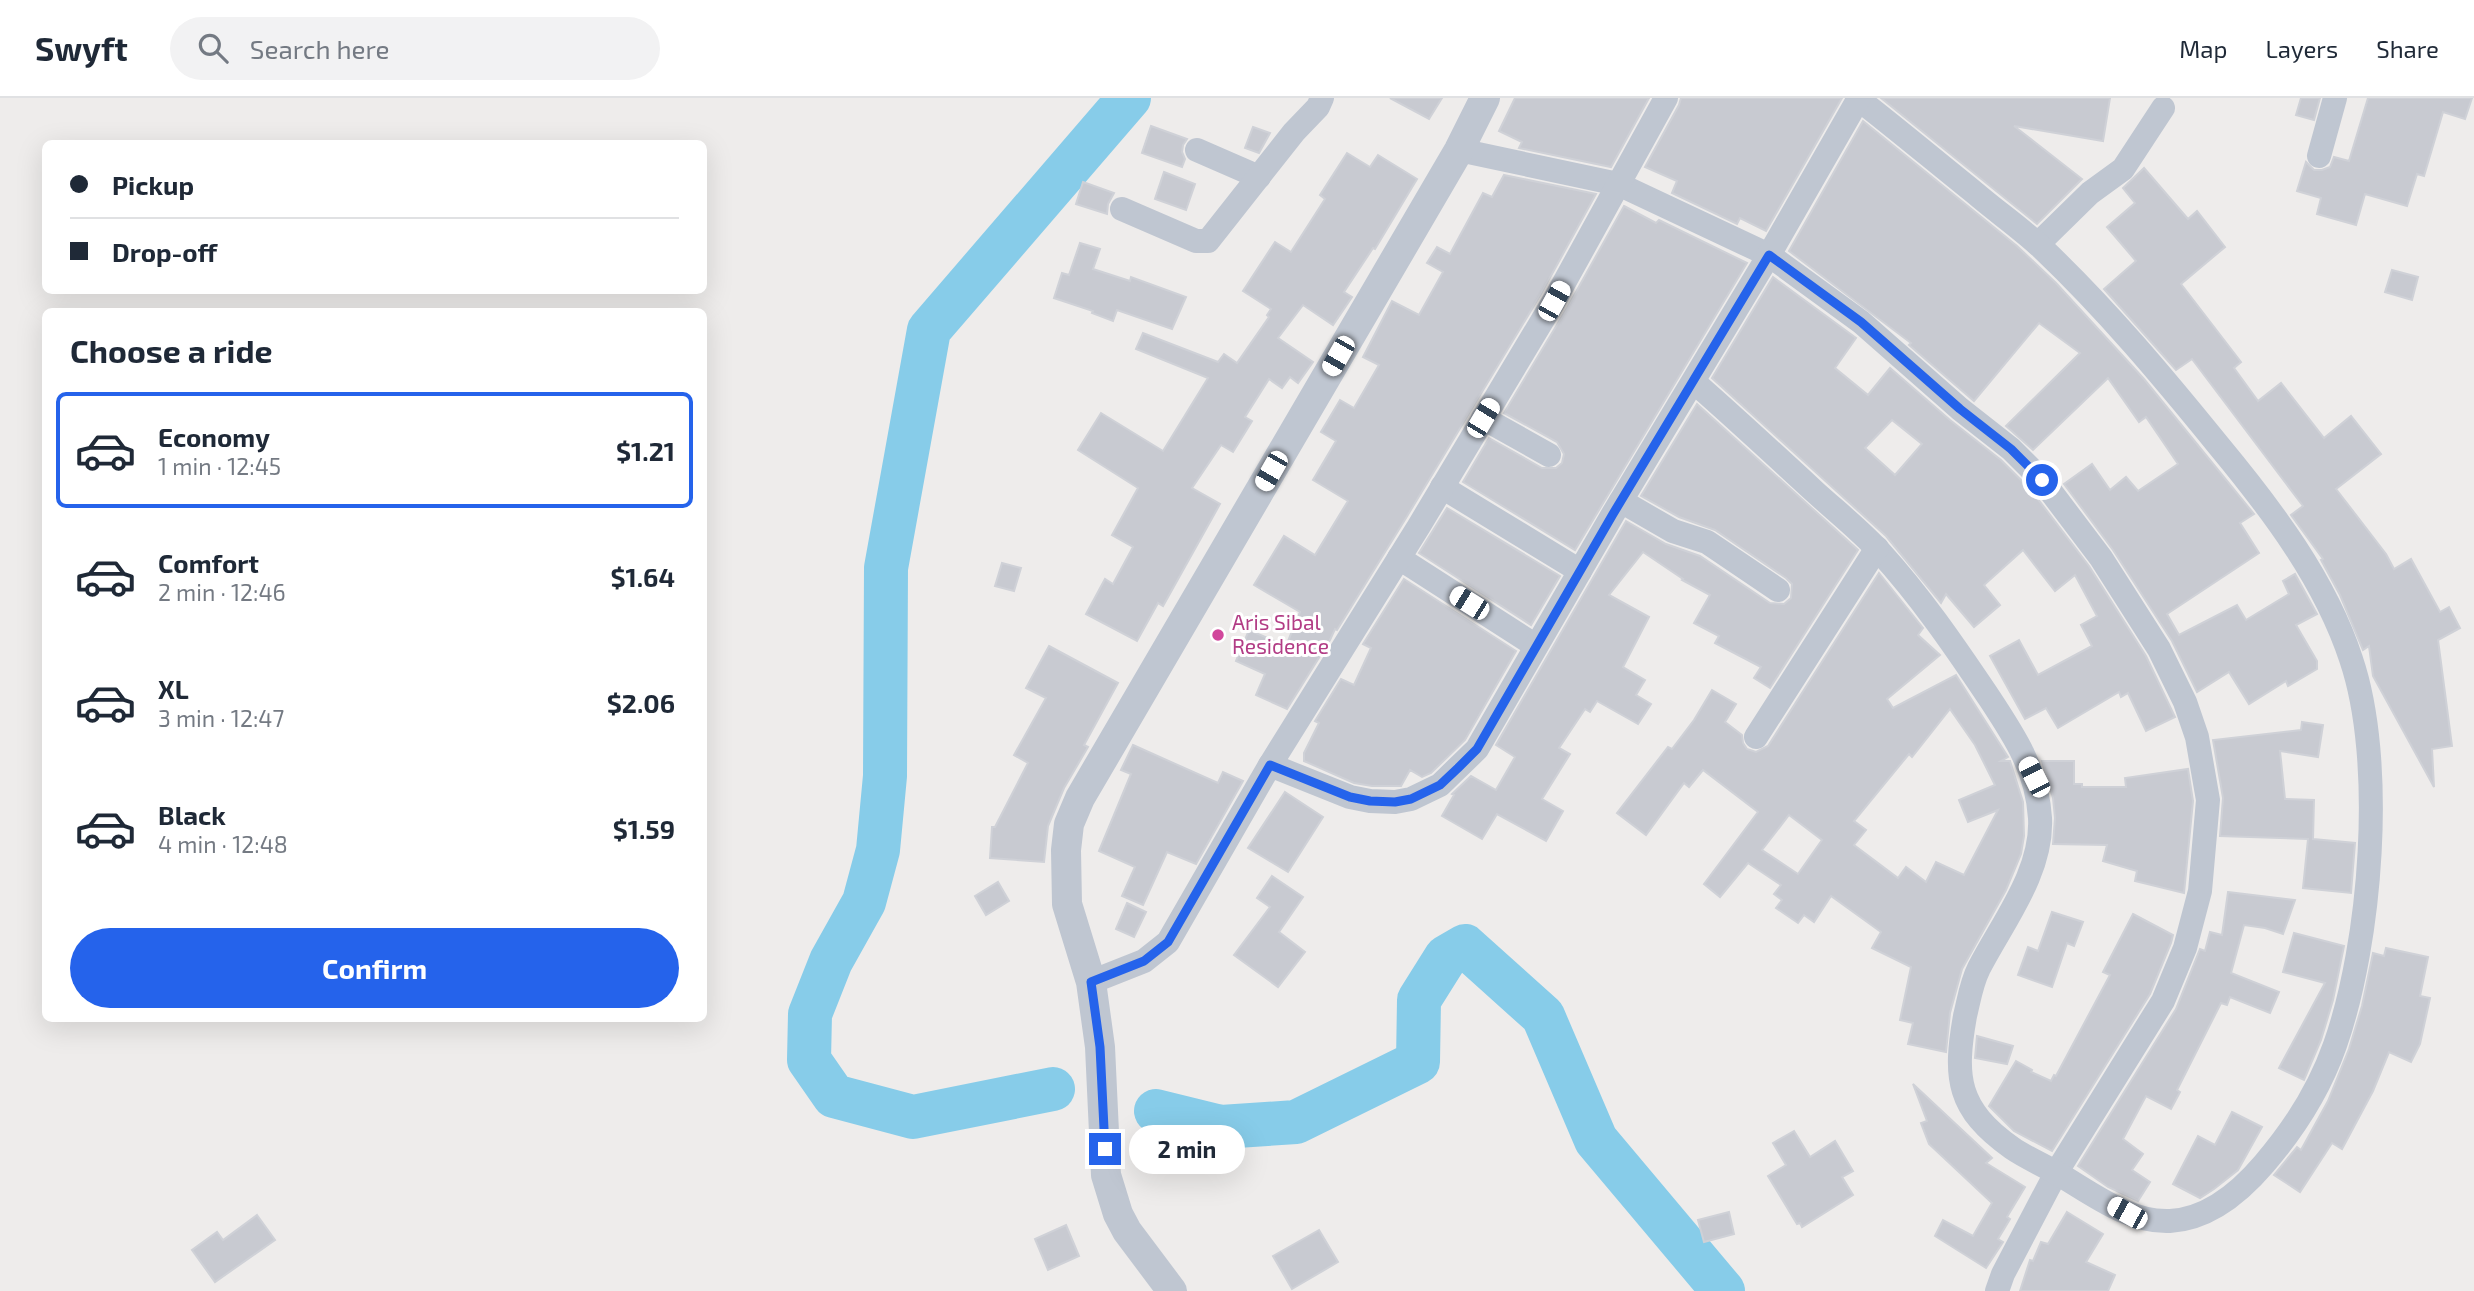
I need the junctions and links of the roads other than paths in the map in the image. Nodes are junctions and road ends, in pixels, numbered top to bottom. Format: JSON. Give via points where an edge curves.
{"nodes":[{"id":1,"x":1322,"y":98,"type":"edge"},
{"id":2,"x":1485,"y":98,"type":"edge"},
{"id":3,"x":1666,"y":98,"type":"edge"},
{"id":4,"x":1858,"y":98,"type":"edge"},
{"id":5,"x":2335,"y":98,"type":"edge"},
{"id":6,"x":2163,"y":108,"type":"dead end"},
{"id":7,"x":1197,"y":150,"type":"dead end"},
{"id":8,"x":1459,"y":150,"type":"junction"},
{"id":9,"x":2319,"y":156,"type":"dead end"},
{"id":10,"x":1259,"y":177,"type":"junction"},
{"id":11,"x":1618,"y":184,"type":"junction"},
{"id":12,"x":1122,"y":209,"type":"dead end"},
{"id":13,"x":2038,"y":243,"type":"junction"},
{"id":14,"x":1769,"y":255,"type":"junction"},
{"id":15,"x":1694,"y":382,"type":"junction"},
{"id":16,"x":1483,"y":418,"type":"junction"},
{"id":17,"x":1549,"y":455,"type":"dead end"},
{"id":18,"x":1442,"y":487,"type":"junction"},
{"id":19,"x":1621,"y":501,"type":"junction"},
{"id":20,"x":1877,"y":548,"type":"junction"},
{"id":21,"x":1399,"y":558,"type":"junction"},
{"id":22,"x":1580,"y":571,"type":"junction"},
{"id":23,"x":1778,"y":590,"type":"dead end"},
{"id":24,"x":1536,"y":646,"type":"junction"},
{"id":25,"x":1756,"y":737,"type":"dead end"},
{"id":26,"x":1270,"y":765,"type":"junction"},
{"id":27,"x":1091,"y":982,"type":"junction"},
{"id":28,"x":2056,"y":1173,"type":"junction"},
{"id":29,"x":1172,"y":1291,"type":"edge"},
{"id":30,"x":1997,"y":1291,"type":"edge"}],
"edges":[{"from":1,"to":10,"type":"street"},
{"from":2,"to":8,"type":"street"},
{"from":3,"to":11,"type":"street"},
{"from":4,"to":13,"type":"street"},
{"from":4,"to":14,"type":"street"},
{"from":5,"to":9,"type":"street"},
{"from":6,"to":13,"type":"street","via":[[2123,169],[2090,193]]},
{"from":7,"to":10,"type":"street"},
{"from":8,"to":11,"type":"street"},
{"from":8,"to":27,"type":"street","via":[[1080,798],[1069,824],[1067,904]]},
{"from":10,"to":12,"type":"street","via":[[1208,241],[1196,241]]},
{"from":11,"to":14,"type":"street"},
{"from":11,"to":16,"type":"street"},
{"from":13,"to":28,"type":"street","via":[[2169,384],[2248,482],[2306,564],[2351,657],[2363,702],[2372,794],[2358,948],[2334,1047],[2292,1129],[2266,1162],[2217,1206],[2172,1221],[2127,1213]]},
{"from":14,"to":15,"type":"street"},
{"from":14,"to":28,"type":"street","via":[[1861,322],[2042,480],[2101,558],[2160,649],[2197,737],[2208,800],[2200,891],[2185,948],[2163,1001]]},
{"from":15,"to":19,"type":"street"},
{"from":15,"to":20,"type":"street"},
{"from":16,"to":17,"type":"street"},
{"from":16,"to":18,"type":"street"},
{"from":18,"to":21,"type":"street"},
{"from":18,"to":22,"type":"street"},
{"from":19,"to":22,"type":"street"},
{"from":19,"to":23,"type":"street","via":[[1673,531],[1707,542]]},
{"from":20,"to":25,"type":"street"},
{"from":20,"to":28,"type":"street","via":[[1938,622],[2012,733],[2034,777],[2041,828],[2032,864],[2021,894],[1975,978],[1958,1061],[1968,1101],[1983,1125],[2014,1150]]},
{"from":21,"to":24,"type":"street"},
{"from":21,"to":26,"type":"street"},
{"from":22,"to":24,"type":"street"},
{"from":24,"to":26,"type":"street","via":[[1477,749],[1440,785],[1411,799],[1395,802],[1350,797]]},
{"from":26,"to":27,"type":"street","via":[[1168,942],[1144,961]]},
{"from":27,"to":29,"type":"street","via":[[1111,1195],[1127,1231]]},
{"from":28,"to":30,"type":"street"}]}
